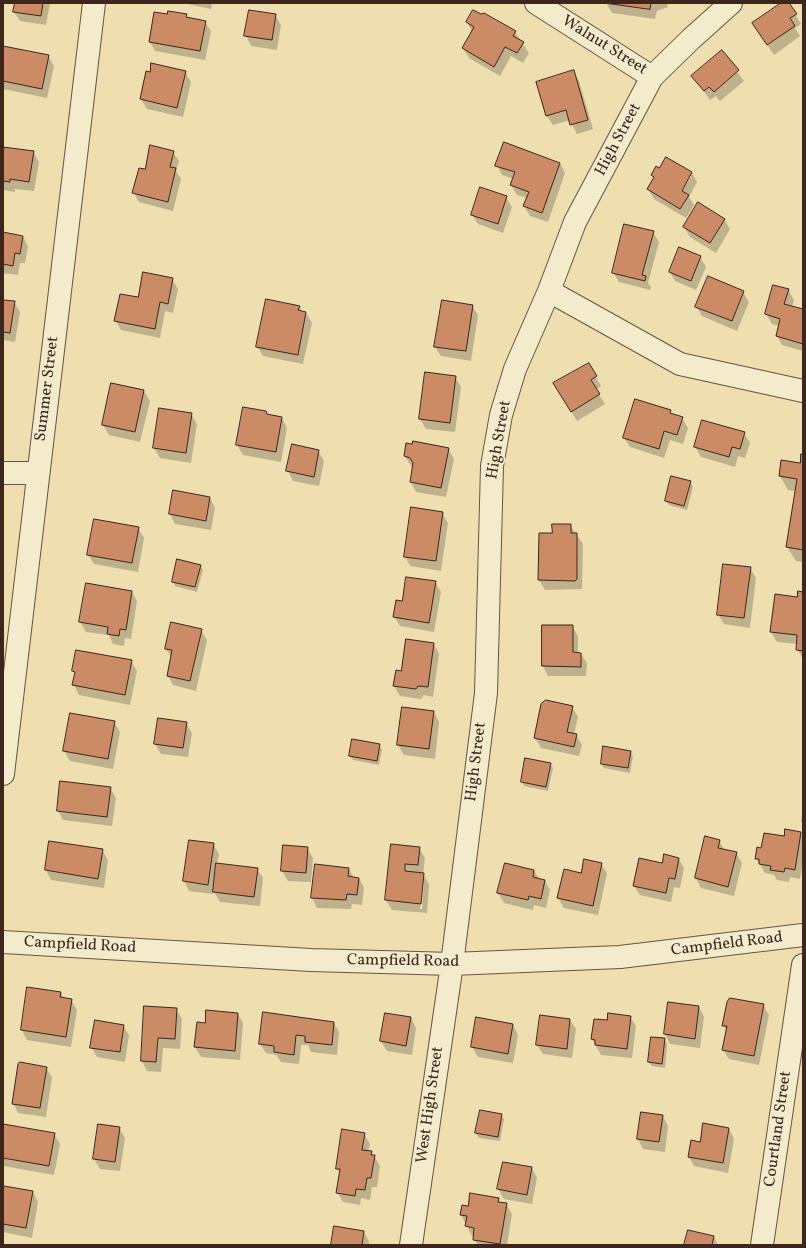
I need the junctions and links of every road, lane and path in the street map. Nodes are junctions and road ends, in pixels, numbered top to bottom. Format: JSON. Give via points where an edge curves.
{"nodes":[{"id":1,"x":94,"y":3,"type":"edge"},
{"id":2,"x":536,"y":3,"type":"edge"},
{"id":3,"x":731,"y":3,"type":"edge"},
{"id":4,"x":652,"y":77,"type":"junction"},
{"id":5,"x":549,"y":291,"type":"junction"},
{"id":6,"x":803,"y":391,"type":"edge"},
{"id":7,"x":3,"y":473,"type":"edge"},
{"id":8,"x":38,"y":474,"type":"junction"},
{"id":9,"x":3,"y":774,"type":"edge"},
{"id":10,"x":803,"y":936,"type":"edge"},
{"id":11,"x":3,"y":942,"type":"edge"},
{"id":12,"x":452,"y":964,"type":"junction"},
{"id":13,"x":803,"y":965,"type":"edge"},
{"id":14,"x":411,"y":1245,"type":"edge"},
{"id":15,"x":762,"y":1245,"type":"edge"}],
"edges":[{"from":1,"to":8,"type":"street","name":"Summer Street"},
{"from":2,"to":4,"type":"street","name":"Walnut Street"},
{"from":3,"to":4,"type":"street","name":"High Street"},
{"from":4,"to":5,"type":"street","name":"High Street","via":[[575,222]]},
{"from":5,"to":6,"type":"street","via":[[680,364]]},
{"from":5,"to":12,"type":"street","name":"High Street","via":[[515,369],[501,415],[492,466],[486,693]]},
{"from":7,"to":8,"type":"street"},
{"from":8,"to":9,"type":"street","name":"Summer Street"},
{"from":10,"to":12,"type":"street","name":"Campfield Road","via":[[620,957]]},
{"from":11,"to":12,"type":"street","name":"Campfield Road","via":[[311,960]]},
{"from":12,"to":14,"type":"street","name":"West High Street"},
{"from":13,"to":15,"type":"street","name":"Courtland Street"}]}
